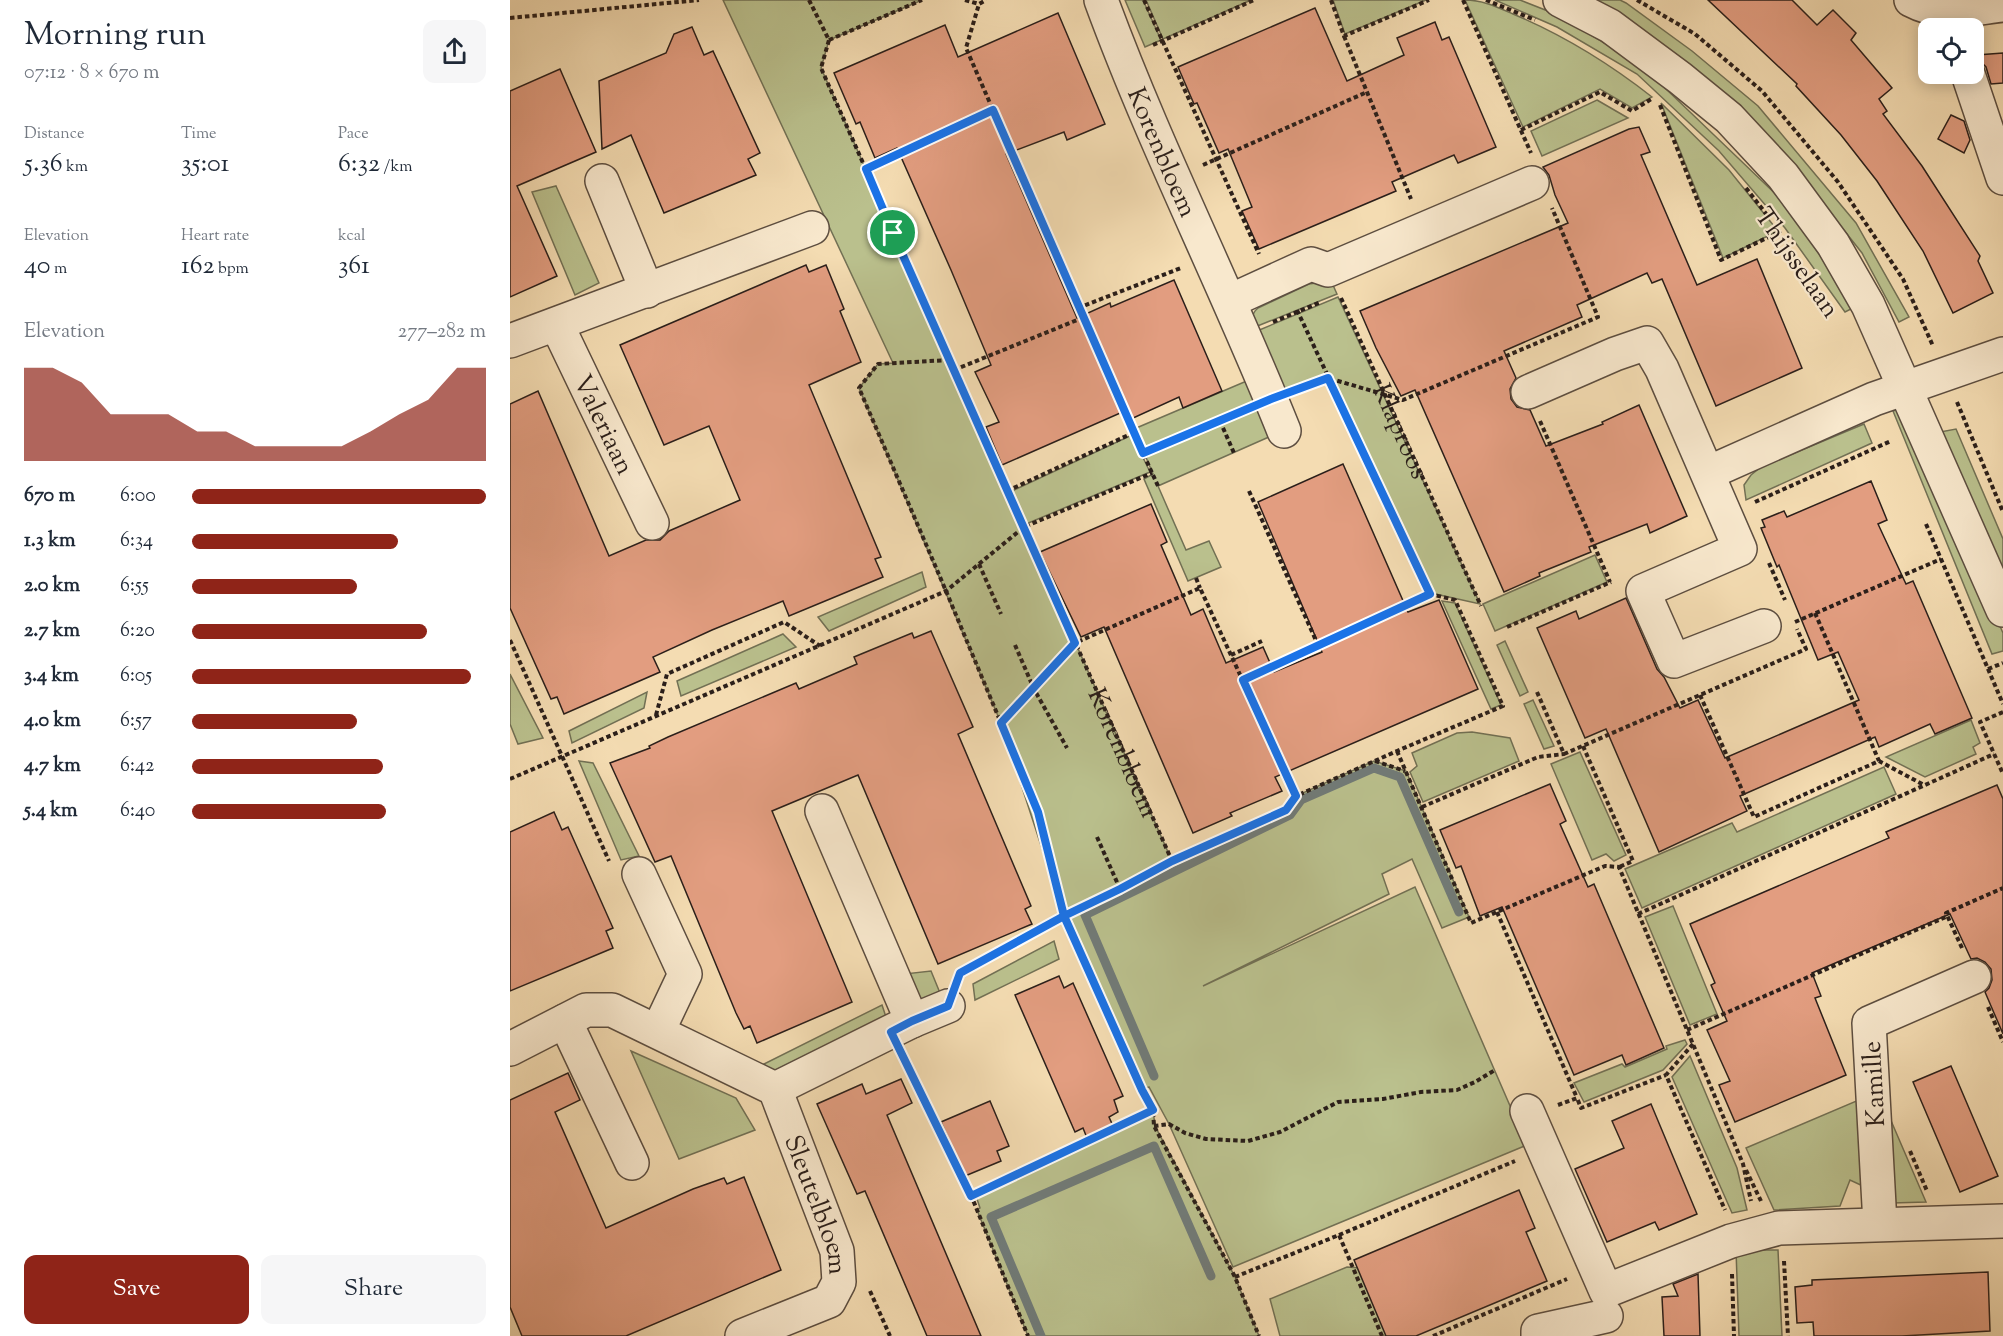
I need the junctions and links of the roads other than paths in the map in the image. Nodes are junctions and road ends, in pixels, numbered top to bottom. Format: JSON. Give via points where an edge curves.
{"nodes":[{"id":1,"x":1101,"y":0,"type":"edge"},
{"id":2,"x":1911,"y":0,"type":"edge"},
{"id":3,"x":2003,"y":4,"type":"edge"},
{"id":4,"x":1552,"y":12,"type":"edge"},
{"id":5,"x":1946,"y":18,"type":"edge"},
{"id":6,"x":1957,"y":18,"type":"edge"},
{"id":7,"x":1971,"y":84,"type":"edge"},
{"id":8,"x":2003,"y":178,"type":"edge"},
{"id":9,"x":602,"y":181,"type":"dead end"},
{"id":10,"x":1539,"y":183,"type":"road end"},
{"id":11,"x":812,"y":228,"type":"dead end"},
{"id":12,"x":647,"y":291,"type":"junction"},
{"id":13,"x":1230,"y":301,"type":"junction"},
{"id":14,"x":557,"y":325,"type":"junction"},
{"id":15,"x":510,"y":341,"type":"edge"},
{"id":16,"x":2003,"y":354,"type":"edge"},
{"id":17,"x":1905,"y":388,"type":"junction"},
{"id":18,"x":1528,"y":392,"type":"road end"},
{"id":19,"x":1284,"y":431,"type":"dead end"},
{"id":20,"x":1708,"y":472,"type":"junction"},
{"id":21,"x":652,"y":523,"type":"dead end"},
{"id":22,"x":2003,"y":610,"type":"edge"},
{"id":23,"x":1779,"y":624,"type":"road end"},
{"id":24,"x":822,"y":811,"type":"dead end"},
{"id":25,"x":639,"y":874,"type":"road end"},
{"id":26,"x":1974,"y":977,"type":"dead end"},
{"id":27,"x":948,"y":1006,"type":"road end"},
{"id":28,"x":565,"y":1021,"type":"junction"},
{"id":29,"x":901,"y":1027,"type":"junction"},
{"id":30,"x":658,"y":1031,"type":"junction"},
{"id":31,"x":510,"y":1049,"type":"edge"},
{"id":32,"x":775,"y":1089,"type":"junction"},
{"id":33,"x":1529,"y":1114,"type":"road end"},
{"id":34,"x":632,"y":1163,"type":"dead end"},
{"id":35,"x":2003,"y":1221,"type":"edge"},
{"id":36,"x":1880,"y":1224,"type":"junction"},
{"id":37,"x":1604,"y":1302,"type":"edge"},
{"id":38,"x":742,"y":1336,"type":"edge"},
{"id":39,"x":1538,"y":1336,"type":"edge"}],
"edges":[{"from":1,"to":13,"type":"street","name":"Korenbloem","via":[[1123,59]]},
{"from":2,"to":5,"type":"street"},
{"from":3,"to":6,"type":"street"},
{"from":4,"to":17,"type":"street","name":"Thijsselaan","via":[[1610,27],[1729,118],[1783,176],[1839,254],[1868,305]]},
{"from":7,"to":8,"type":"street"},
{"from":9,"to":12,"type":"street"},
{"from":10,"to":13,"type":"street","via":[[1328,270],[1311,264]]},
{"from":11,"to":12,"type":"street"},
{"from":12,"to":14,"type":"street"},
{"from":13,"to":19,"type":"street","name":"Korenbloem"},
{"from":14,"to":15,"type":"street"},
{"from":14,"to":21,"type":"street","name":"Valeriaan"},
{"from":16,"to":17,"type":"street"},
{"from":17,"to":20,"type":"street"},
{"from":17,"to":22,"type":"street","name":"Thijsselaan"},
{"from":18,"to":20,"type":"street","via":[[1647,343]]},
{"from":20,"to":23,"type":"street","via":[[1740,549],[1643,591],[1674,661]]},
{"from":24,"to":29,"type":"street"},
{"from":25,"to":30,"type":"street","via":[[685,974]]},
{"from":26,"to":36,"type":"street","name":"Kamille","via":[[1869,1023]]},
{"from":27,"to":29,"type":"street"},
{"from":28,"to":30,"type":"street","via":[[586,1010],[612,1010]]},
{"from":28,"to":31,"type":"street"},
{"from":28,"to":34,"type":"street"},
{"from":29,"to":32,"type":"street"},
{"from":30,"to":32,"type":"street"},
{"from":32,"to":38,"type":"street","name":"Sleutelbloem","via":[[835,1244],[839,1282],[829,1301]]},
{"from":33,"to":37,"type":"street"},
{"from":35,"to":36,"type":"street"},
{"from":36,"to":37,"type":"street","via":[[1761,1233]]},
{"from":37,"to":39,"type":"street","via":[[1538,1331]]}]}
